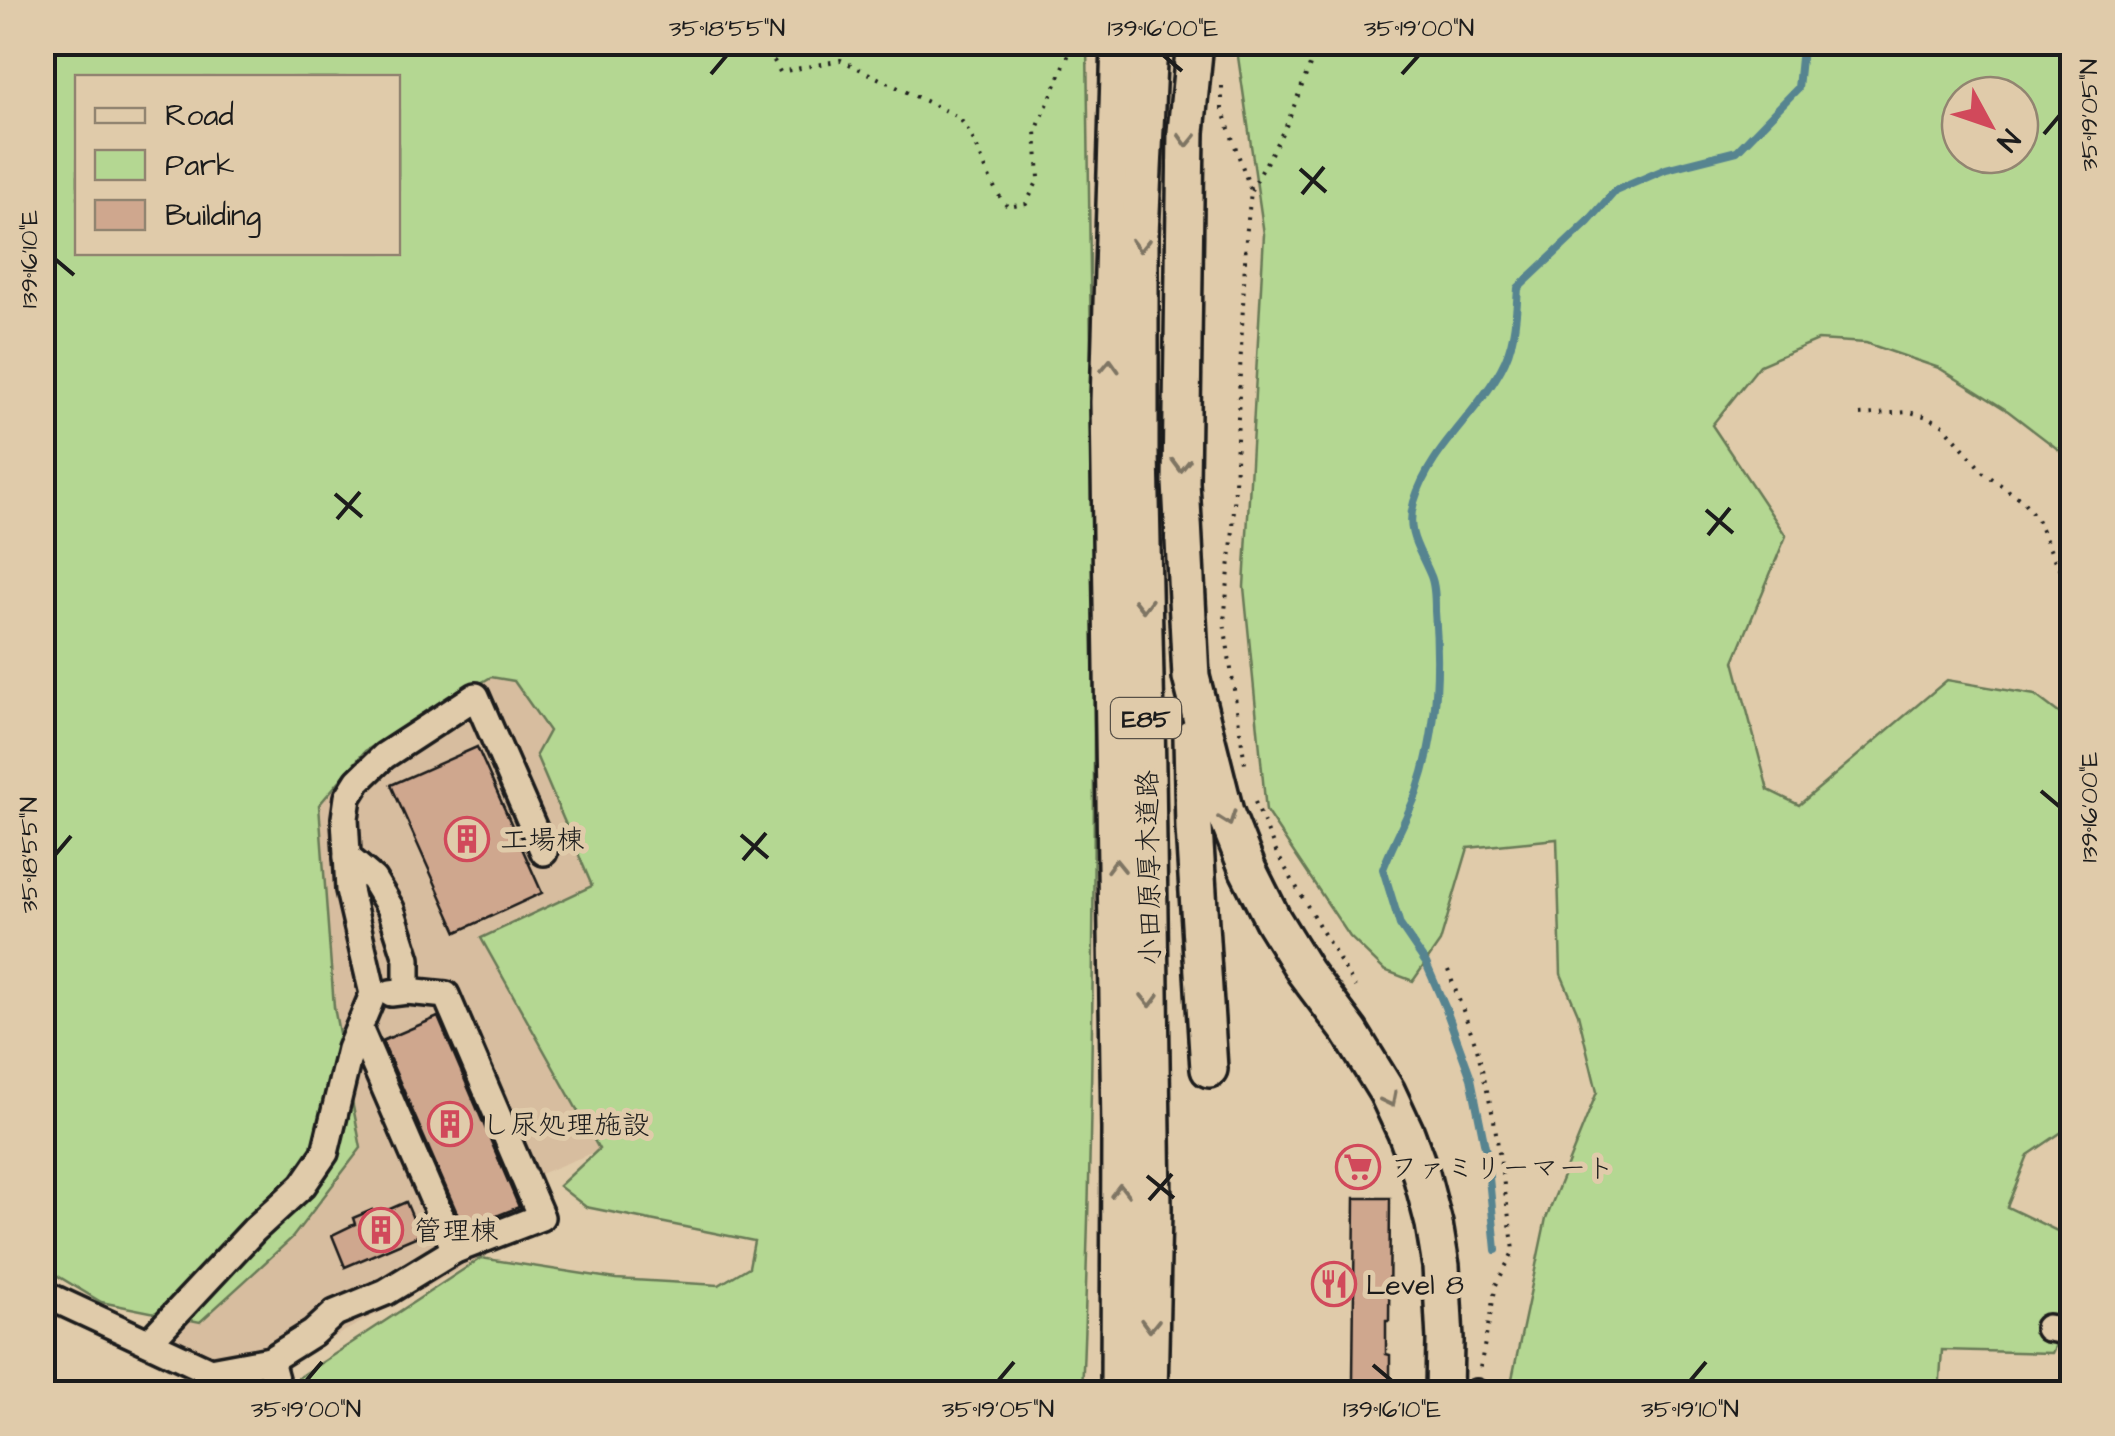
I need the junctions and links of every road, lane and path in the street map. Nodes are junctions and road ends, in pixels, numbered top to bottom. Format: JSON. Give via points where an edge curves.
{"nodes":[{"id":1,"x":764,"y":42,"type":"edge"},
{"id":2,"x":1074,"y":42,"type":"edge"},
{"id":3,"x":1120,"y":42,"type":"edge"},
{"id":4,"x":1149,"y":42,"type":"edge"},
{"id":5,"x":1195,"y":42,"type":"edge"},
{"id":6,"x":1320,"y":42,"type":"edge"},
{"id":7,"x":1222,"y":74,"type":"dead end"},
{"id":8,"x":1250,"y":191,"type":"junction"},
{"id":9,"x":1860,"y":415,"type":"dead end"},
{"id":10,"x":2072,"y":584,"type":"edge"},
{"id":11,"x":1191,"y":677,"type":"junction"},
{"id":12,"x":1246,"y":770,"type":"dead end"},
{"id":13,"x":1248,"y":788,"type":"dead end"},
{"id":14,"x":544,"y":852,"type":"dead end"},
{"id":15,"x":348,"y":857,"type":"junction"},
{"id":16,"x":1448,"y":970,"type":"dead end"},
{"id":17,"x":407,"y":991,"type":"junction"},
{"id":18,"x":374,"y":994,"type":"junction"},
{"id":19,"x":1360,"y":997,"type":"dead end"},
{"id":20,"x":359,"y":1028,"type":"junction"},
{"id":21,"x":1209,"y":1069,"type":"dead end"},
{"id":22,"x":455,"y":1250,"type":"junction"},
{"id":23,"x":42,"y":1294,"type":"edge"},
{"id":24,"x":157,"y":1345,"type":"junction"},
{"id":25,"x":274,"y":1374,"type":"edge"},
{"id":26,"x":1476,"y":1393,"type":"edge"},
{"id":27,"x":1120,"y":1394,"type":"edge"},
{"id":28,"x":1148,"y":1394,"type":"edge"},
{"id":29,"x":1444,"y":1394,"type":"edge"}],
"edges":[{"from":1,"to":2,"type":"path","via":[[780,72],[841,60],[958,117],[1008,207],[1026,204],[1039,178],[1036,132]]},
{"from":27,"to":3,"type":"highway","name":"小田原厚木道路","number":"E85","one_way":true,"via":[[1108,402]]},
{"from":4,"to":28,"type":"highway","name":"小田原厚木道路","number":"E85","one_way":true,"via":[[1140,234],[1153,1210]]},
{"from":5,"to":11,"type":"highway","one_way":true,"via":[[1186,132],[1181,482]]},
{"from":6,"to":8,"type":"path"},
{"from":7,"to":8,"type":"path","via":[[1222,109]]},
{"from":8,"to":12,"type":"path","via":[[1224,622]]},
{"from":9,"to":10,"type":"path","via":[[1910,412],[1944,426],[1983,472],[2023,501]]},
{"from":11,"to":21,"type":"highway"},
{"from":11,"to":29,"type":"highway","one_way":true,"via":[[1224,812],[1248,870],[1305,972],[1387,1092],[1416,1160],[1441,1266]]},
{"from":13,"to":19,"type":"path","via":[[1277,854]]},
{"from":14,"to":15,"type":"street","via":[[476,696],[384,756],[358,782],[345,818]]},
{"from":15,"to":17,"type":"street","via":[[373,879],[391,909],[407,959]]},
{"from":15,"to":18,"type":"street"},
{"from":16,"to":26,"type":"path","via":[[1494,1120],[1514,1250],[1496,1286]]},
{"from":17,"to":18,"type":"street"},
{"from":17,"to":22,"type":"street","via":[[446,995],[541,1217]]},
{"from":18,"to":20,"type":"street"},
{"from":20,"to":22,"type":"street"},
{"from":20,"to":24,"type":"street","via":[[325,1154]]},
{"from":22,"to":25,"type":"street","via":[[386,1292],[335,1313]]},
{"from":23,"to":24,"type":"street"},
{"from":24,"to":25,"type":"street","via":[[210,1371]]}]}
